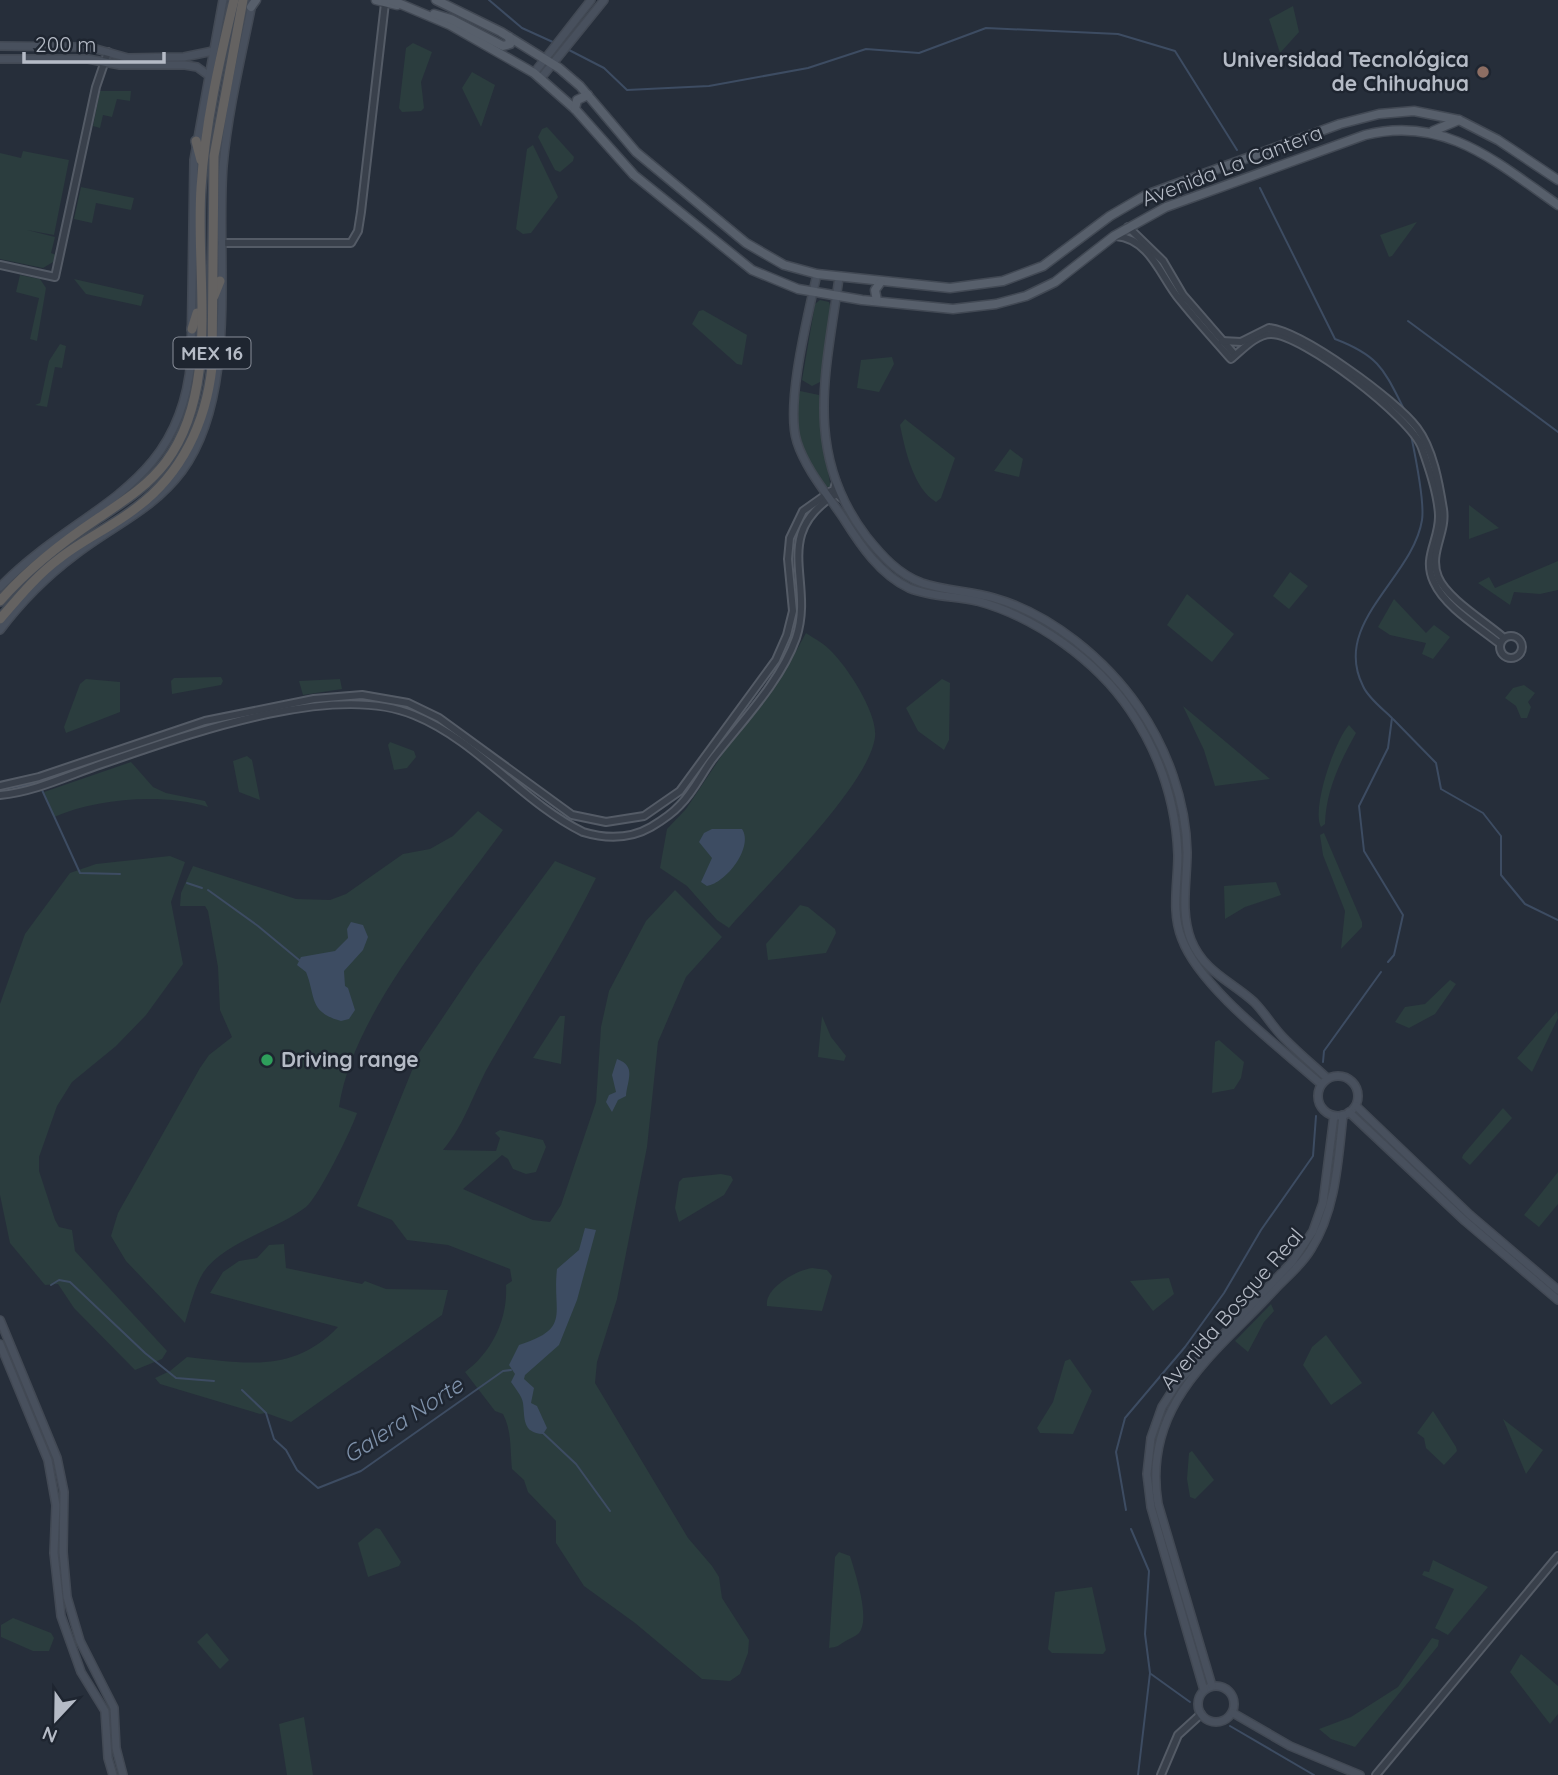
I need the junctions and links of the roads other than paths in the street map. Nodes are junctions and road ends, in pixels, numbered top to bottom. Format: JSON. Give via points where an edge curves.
{"nodes":[{"id":1,"x":223,"y":0,"type":"edge"},
{"id":2,"x":234,"y":0,"type":"edge"},
{"id":3,"x":243,"y":0,"type":"edge"},
{"id":4,"x":436,"y":0,"type":"edge"},
{"id":5,"x":591,"y":0,"type":"edge"},
{"id":6,"x":604,"y":0,"type":"edge"},
{"id":7,"x":384,"y":1,"type":"edge"},
{"id":8,"x":253,"y":2,"type":"edge"},
{"id":9,"x":424,"y":14,"type":"junction"},
{"id":10,"x":509,"y":37,"type":"junction"},
{"id":11,"x":0,"y":46,"type":"edge"},
{"id":12,"x":33,"y":46,"type":"junction"},
{"id":13,"x":213,"y":51,"type":"junction"},
{"id":14,"x":108,"y":52,"type":"junction"},
{"id":15,"x":546,"y":54,"type":"junction"},
{"id":16,"x":33,"y":58,"type":"junction"},
{"id":17,"x":0,"y":59,"type":"edge"},
{"id":18,"x":554,"y":60,"type":"junction"},
{"id":19,"x":105,"y":61,"type":"junction"},
{"id":20,"x":184,"y":61,"type":"junction"},
{"id":21,"x":208,"y":75,"type":"junction"},
{"id":22,"x":537,"y":75,"type":"junction"},
{"id":23,"x":588,"y":95,"type":"junction"},
{"id":24,"x":575,"y":109,"type":"junction"},
{"id":25,"x":1459,"y":120,"type":"junction"},
{"id":26,"x":1430,"y":131,"type":"junction"},
{"id":27,"x":1311,"y":134,"type":"junction"},
{"id":28,"x":196,"y":141,"type":"junction"},
{"id":29,"x":1309,"y":155,"type":"junction"},
{"id":30,"x":1241,"y":160,"type":"junction"},
{"id":31,"x":202,"y":168,"type":"junction"},
{"id":32,"x":1215,"y":169,"type":"junction"},
{"id":33,"x":1245,"y":178,"type":"junction"},
{"id":34,"x":1558,"y":180,"type":"edge"},
{"id":35,"x":1220,"y":187,"type":"junction"},
{"id":36,"x":1558,"y":205,"type":"edge"},
{"id":37,"x":1128,"y":227,"type":"junction"},
{"id":38,"x":1114,"y":236,"type":"junction"},
{"id":39,"x":221,"y":243,"type":"junction"},
{"id":40,"x":0,"y":265,"type":"edge"},
{"id":41,"x":784,"y":265,"type":"junction"},
{"id":42,"x":817,"y":274,"type":"junction"},
{"id":43,"x":839,"y":278,"type":"junction"},
{"id":44,"x":220,"y":281,"type":"junction"},
{"id":45,"x":778,"y":282,"type":"junction"},
{"id":46,"x":880,"y":283,"type":"junction"},
{"id":47,"x":813,"y":293,"type":"junction"},
{"id":48,"x":837,"y":296,"type":"junction"},
{"id":49,"x":212,"y":301,"type":"junction"},
{"id":50,"x":877,"y":302,"type":"junction"},
{"id":51,"x":200,"y":304,"type":"junction"},
{"id":52,"x":192,"y":330,"type":"junction"},
{"id":53,"x":1254,"y":337,"type":"junction"},
{"id":54,"x":1221,"y":343,"type":"junction"},
{"id":55,"x":836,"y":482,"type":"junction"},
{"id":56,"x":824,"y":498,"type":"junction"},
{"id":57,"x":843,"y":499,"type":"junction"},
{"id":58,"x":835,"y":505,"type":"junction"},
{"id":59,"x":0,"y":587,"type":"edge"},
{"id":60,"x":0,"y":601,"type":"edge"},
{"id":61,"x":0,"y":619,"type":"edge"},
{"id":62,"x":0,"y":630,"type":"edge"},
{"id":63,"x":1049,"y":635,"type":"junction"},
{"id":64,"x":1068,"y":637,"type":"junction"},
{"id":65,"x":1502,"y":641,"type":"dead end"},
{"id":66,"x":523,"y":785,"type":"junction"},
{"id":67,"x":0,"y":786,"type":"edge"},
{"id":68,"x":0,"y":795,"type":"edge"},
{"id":69,"x":1266,"y":1036,"type":"junction"},
{"id":70,"x":1290,"y":1044,"type":"junction"},
{"id":71,"x":1324,"y":1081,"type":"junction"},
{"id":72,"x":1356,"y":1106,"type":"junction"},
{"id":73,"x":1346,"y":1114,"type":"junction"},
{"id":74,"x":1334,"y":1116,"type":"junction"},
{"id":75,"x":1558,"y":1290,"type":"edge"},
{"id":76,"x":1558,"y":1300,"type":"edge"},
{"id":77,"x":0,"y":1320,"type":"edge"},
{"id":78,"x":1224,"y":1338,"type":"junction"},
{"id":79,"x":0,"y":1344,"type":"edge"},
{"id":80,"x":1558,"y":1556,"type":"edge"},
{"id":81,"x":1212,"y":1686,"type":"junction"},
{"id":82,"x":1204,"y":1690,"type":"junction"},
{"id":83,"x":1233,"y":1713,"type":"junction"},
{"id":84,"x":1201,"y":1714,"type":"junction"},
{"id":85,"x":113,"y":1775,"type":"edge"},
{"id":86,"x":123,"y":1775,"type":"edge"},
{"id":87,"x":1161,"y":1775,"type":"edge"},
{"id":88,"x":1360,"y":1775,"type":"edge"},
{"id":89,"x":1376,"y":1775,"type":"edge"}],
"edges":[{"from":1,"to":13,"type":"main road"},
{"from":2,"to":31,"type":"highway","number":"MEX 16","via":[[212,95]]},
{"from":3,"to":49,"type":"highway","number":"MEX 16","via":[[214,156]]},
{"from":4,"to":10,"type":"main road","name":"Avenida La Cantera"},
{"from":5,"to":15,"type":"main road"},
{"from":6,"to":18,"type":"main road"},
{"from":7,"to":9,"type":"main road"},
{"from":7,"to":39,"type":"street","via":[[361,212],[351,243]]},
{"from":8,"to":39,"type":"main road","via":[[225,152]]},
{"from":9,"to":10,"type":"main road","via":[[451,19],[503,46],[510,44]]},
{"from":9,"to":22,"type":"main road","name":"Avenida La Cantera"},
{"from":10,"to":15,"type":"main road","name":"Avenida La Cantera"},
{"from":11,"to":12,"type":"main road"},
{"from":12,"to":14,"type":"main road"},
{"from":12,"to":16,"type":"main road"},
{"from":13,"to":20,"type":"main road"},
{"from":13,"to":21,"type":"main road"},
{"from":14,"to":19,"type":"street"},
{"from":14,"to":20,"type":"main road","via":[[128,58]]},
{"from":15,"to":18,"type":"main road","name":"Avenida La Cantera"},
{"from":15,"to":22,"type":"main road"},
{"from":16,"to":17,"type":"main road"},
{"from":16,"to":19,"type":"main road"},
{"from":18,"to":22,"type":"main road"},
{"from":18,"to":23,"type":"main road","name":"Avenida La Cantera"},
{"from":19,"to":20,"type":"main road","via":[[120,65]]},
{"from":19,"to":40,"type":"street","via":[[55,277]]},
{"from":20,"to":21,"type":"main road"},
{"from":21,"to":28,"type":"main road"},
{"from":22,"to":24,"type":"main road","name":"Avenida La Cantera"},
{"from":23,"to":24,"type":"main road","via":[[576,100]]},
{"from":23,"to":41,"type":"main road","name":"Avenida La Cantera","via":[[645,159],[746,243]]},
{"from":24,"to":45,"type":"main road","name":"Avenida La Cantera","via":[[634,175],[742,263]]},
{"from":25,"to":26,"type":"main road"},
{"from":25,"to":27,"type":"main road","name":"Avenida La Cantera","via":[[1425,112],[1391,112]]},
{"from":25,"to":34,"type":"main road","name":"Avenida La Cantera"},
{"from":26,"to":29,"type":"main road","name":"Avenida La Cantera","via":[[1380,131]]},
{"from":26,"to":36,"type":"main road","name":"Avenida La Cantera","via":[[1476,149]]},
{"from":27,"to":29,"type":"main road","via":[[1318,144]]},
{"from":27,"to":30,"type":"main road","name":"Avenida La Cantera"},
{"from":28,"to":31,"type":"highway"},
{"from":28,"to":52,"type":"main road"},
{"from":29,"to":33,"type":"main road","name":"Avenida La Cantera"},
{"from":30,"to":32,"type":"main road","name":"Avenida La Cantera"},
{"from":30,"to":33,"type":"main road","via":[[1236,171]]},
{"from":31,"to":51,"type":"highway","number":"MEX 16"},
{"from":32,"to":35,"type":"main road","via":[[1224,176]]},
{"from":32,"to":46,"type":"main road","name":"Avenida La Cantera","via":[[1132,203],[1057,257],[1017,277],[964,288]]},
{"from":33,"to":35,"type":"main road","name":"Avenida La Cantera"},
{"from":35,"to":37,"type":"main road","name":"Avenida La Cantera"},
{"from":37,"to":38,"type":"main road","name":"Avenida La Cantera"},
{"from":37,"to":54,"type":"street","via":[[1163,261],[1179,290]]},
{"from":38,"to":50,"type":"main road","name":"Avenida La Cantera","via":[[1055,282],[1016,299],[953,309]]},
{"from":38,"to":54,"type":"street","via":[[1131,241],[1158,263],[1177,296]]},
{"from":39,"to":44,"type":"main road"},
{"from":41,"to":42,"type":"main road","name":"Avenida La Cantera"},
{"from":41,"to":45,"type":"main road","via":[[785,273]]},
{"from":42,"to":43,"type":"main road","name":"Avenida La Cantera"},
{"from":42,"to":47,"type":"main road"},
{"from":43,"to":46,"type":"main road","name":"Avenida La Cantera"},
{"from":43,"to":48,"type":"main road"},
{"from":44,"to":49,"type":"highway"},
{"from":44,"to":62,"type":"main road","via":[[217,378],[206,428],[189,461],[158,500],[76,554],[34,591]]},
{"from":45,"to":47,"type":"main road","name":"Avenida La Cantera"},
{"from":46,"to":50,"type":"main road","via":[[875,290]]},
{"from":47,"to":48,"type":"main road","name":"Avenida La Cantera"},
{"from":47,"to":56,"type":"main road","via":[[793,422],[801,453],[821,484]]},
{"from":48,"to":50,"type":"main road","name":"Avenida La Cantera"},
{"from":48,"to":55,"type":"main road","via":[[822,411]]},
{"from":49,"to":61,"type":"highway","number":"MEX 16","via":[[208,394],[182,458],[150,497],[54,563]]},
{"from":51,"to":52,"type":"highway"},
{"from":51,"to":60,"type":"highway","number":"MEX 16","via":[[195,402],[167,461],[132,496],[45,556]]},
{"from":52,"to":59,"type":"main road","via":[[185,402],[159,456],[136,480],[49,542]]},
{"from":53,"to":54,"type":"street"},
{"from":53,"to":54,"type":"street","via":[[1233,357]]},
{"from":53,"to":65,"type":"street","via":[[1269,328],[1322,351],[1406,417],[1422,436],[1442,518],[1435,554],[1438,578]]},
{"from":55,"to":56,"type":"street"},
{"from":55,"to":57,"type":"main road"},
{"from":56,"to":57,"type":"street","via":[[836,494]]},
{"from":56,"to":58,"type":"main road"},
{"from":56,"to":58,"type":"street"},
{"from":56,"to":66,"type":"street","via":[[800,516],[788,543],[793,606],[784,644],[767,674],[677,794],[645,816],[595,821],[564,811]]},
{"from":56,"to":66,"type":"street","via":[[798,541],[802,612],[790,653],[679,806],[640,832],[598,836],[575,828]]},
{"from":57,"to":64,"type":"main road","via":[[872,544],[903,574],[924,584],[1008,603]]},
{"from":58,"to":63,"type":"main road","via":[[868,553],[902,584],[928,594],[992,606]]},
{"from":63,"to":64,"type":"main road"},
{"from":63,"to":69,"type":"main road","via":[[1103,678],[1144,731],[1161,767],[1174,813],[1176,915],[1182,940],[1200,971]]},
{"from":64,"to":70,"type":"main road","via":[[1130,696],[1168,764],[1186,838],[1186,922],[1197,953],[1217,976],[1260,1009]]},
{"from":66,"to":67,"type":"street","via":[[461,732],[429,712],[384,697],[346,694],[189,725]]},
{"from":66,"to":68,"type":"street","via":[[435,724],[402,710],[358,702],[215,727],[32,789]]},
{"from":69,"to":70,"type":"main road"},
{"from":69,"to":71,"type":"main road"},
{"from":70,"to":71,"type":"main road"},
{"from":71,"to":72,"type":"main road","via":[[1340,1075],[1352,1081],[1358,1096]]},
{"from":71,"to":74,"type":"main road","via":[[1319,1104]]},
{"from":72,"to":73,"type":"main road"},
{"from":72,"to":75,"type":"main road","via":[[1470,1215]]},
{"from":73,"to":74,"type":"main road"},
{"from":73,"to":76,"type":"main road"},
{"from":73,"to":78,"type":"main road","name":"Avenida Bosque Real","via":[[1322,1229],[1303,1260]]},
{"from":74,"to":78,"type":"main road","name":"Avenida Bosque Real","via":[[1323,1203],[1313,1231],[1292,1262]]},
{"from":77,"to":86,"type":"main road","via":[[57,1458],[64,1492],[66,1597],[83,1648],[114,1708]]},
{"from":78,"to":81,"type":"main road","name":"Avenida Bosque Real","via":[[1170,1410],[1154,1474],[1158,1504]]},
{"from":78,"to":82,"type":"main road","name":"Avenida Bosque Real","via":[[1170,1394],[1155,1425],[1147,1464],[1151,1507]]},
{"from":79,"to":85,"type":"main road","via":[[48,1460],[56,1505],[54,1553],[61,1616],[81,1672],[105,1710]]},
{"from":80,"to":89,"type":"street"},
{"from":81,"to":82,"type":"main road"},
{"from":81,"to":83,"type":"main road","via":[[1231,1692]]},
{"from":82,"to":84,"type":"main road","via":[[1198,1699]]},
{"from":83,"to":84,"type":"main road","via":[[1220,1722]]},
{"from":83,"to":88,"type":"main road","via":[[1290,1746]]},
{"from":84,"to":87,"type":"street","via":[[1178,1735]]}]}
